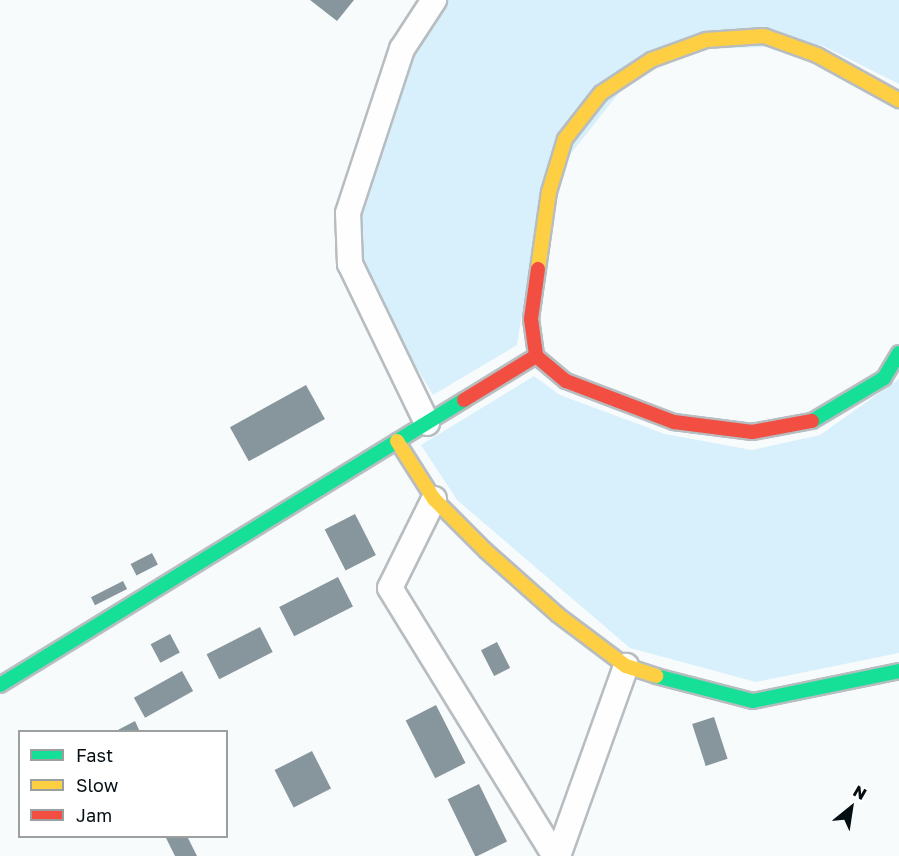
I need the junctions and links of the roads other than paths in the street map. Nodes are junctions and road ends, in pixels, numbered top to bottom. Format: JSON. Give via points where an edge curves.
{"nodes":[{"id":1,"x":434,"y":0,"type":"edge"},
{"id":2,"x":899,"y":100,"type":"edge"},
{"id":3,"x":899,"y":353,"type":"edge"},
{"id":4,"x":536,"y":356,"type":"junction"},
{"id":5,"x":427,"y":423,"type":"junction"},
{"id":6,"x":397,"y":441,"type":"junction"},
{"id":7,"x":434,"y":499,"type":"junction"},
{"id":8,"x":626,"y":666,"type":"junction"},
{"id":9,"x":899,"y":671,"type":"edge"},
{"id":10,"x":0,"y":685,"type":"edge"},
{"id":11,"x":557,"y":856,"type":"edge"}],
"edges":[{"from":1,"to":5,"type":"street","via":[[402,49],[348,213],[350,264]]},
{"from":2,"to":4,"type":"street","via":[[817,55],[764,36],[706,40],[651,60],[601,93],[565,139],[549,192],[531,319]]},
{"from":3,"to":4,"type":"street","via":[[884,378],[819,420],[752,432],[674,422],[566,381]]},
{"from":4,"to":5,"type":"street"},
{"from":5,"to":6,"type":"street"},
{"from":6,"to":7,"type":"street"},
{"from":6,"to":10,"type":"street"},
{"from":7,"to":8,"type":"street","via":[[550,608]]},
{"from":7,"to":11,"type":"street","via":[[390,588]]},
{"from":8,"to":9,"type":"street","via":[[689,687],[753,701]]},
{"from":8,"to":11,"type":"street"}]}
